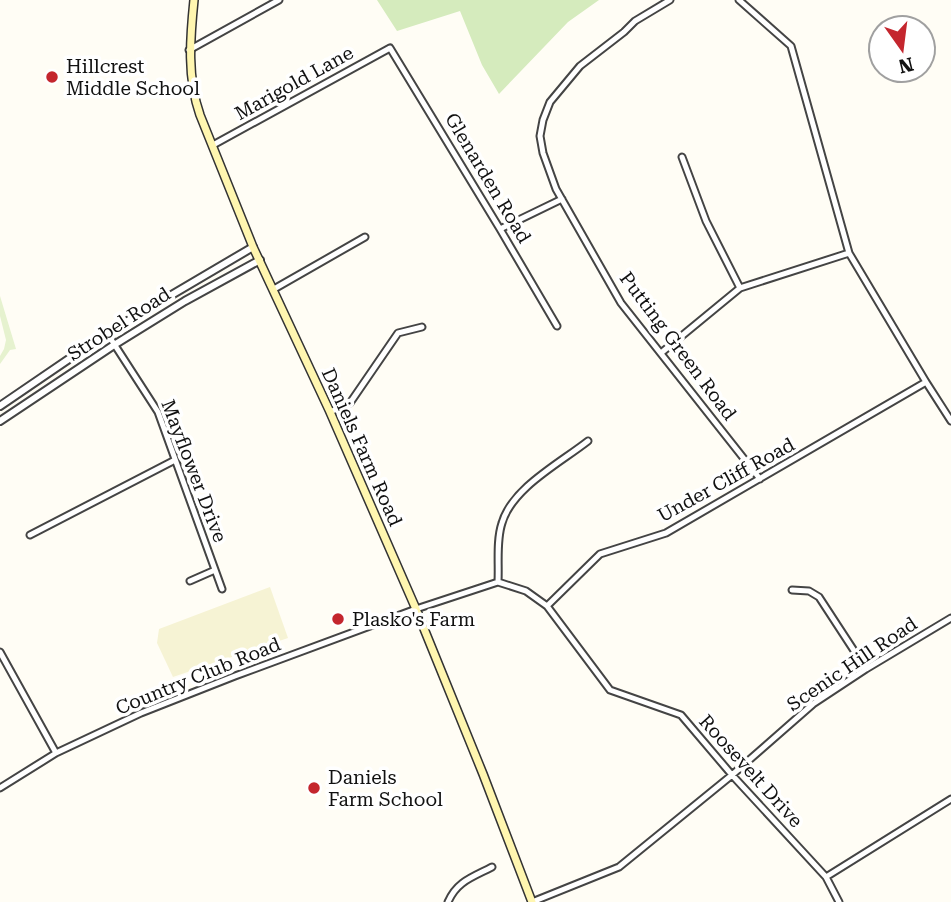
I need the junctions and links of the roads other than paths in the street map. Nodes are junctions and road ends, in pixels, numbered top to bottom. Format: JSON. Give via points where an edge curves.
{"nodes":[{"id":1,"x":194,"y":0,"type":"edge"},
{"id":2,"x":279,"y":0,"type":"edge"},
{"id":3,"x":670,"y":0,"type":"edge"},
{"id":4,"x":739,"y":0,"type":"edge"},
{"id":5,"x":390,"y":48,"type":"joint"},
{"id":6,"x":189,"y":50,"type":"junction"},
{"id":7,"x":213,"y":145,"type":"junction"},
{"id":8,"x":682,"y":157,"type":"dead end"},
{"id":9,"x":562,"y":199,"type":"junction"},
{"id":10,"x":500,"y":229,"type":"junction"},
{"id":11,"x":365,"y":237,"type":"dead end"},
{"id":12,"x":253,"y":247,"type":"junction"},
{"id":13,"x":849,"y":253,"type":"junction"},
{"id":14,"x":260,"y":260,"type":"junction"},
{"id":15,"x":740,"y":288,"type":"junction"},
{"id":16,"x":274,"y":289,"type":"junction"},
{"id":17,"x":557,"y":326,"type":"dead end"},
{"id":18,"x":422,"y":327,"type":"dead end"},
{"id":19,"x":107,"y":333,"type":"junction"},
{"id":20,"x":114,"y":345,"type":"junction"},
{"id":21,"x":661,"y":353,"type":"junction"},
{"id":22,"x":926,"y":382,"type":"junction"},
{"id":23,"x":0,"y":406,"type":"edge"},
{"id":24,"x":330,"y":412,"type":"junction"},
{"id":25,"x":0,"y":421,"type":"edge"},
{"id":26,"x":951,"y":421,"type":"edge"},
{"id":27,"x":587,"y":441,"type":"dead end"},
{"id":28,"x":175,"y":460,"type":"junction"},
{"id":29,"x":760,"y":479,"type":"junction"},
{"id":30,"x":30,"y":535,"type":"dead end"},
{"id":31,"x":215,"y":570,"type":"junction"},
{"id":32,"x":190,"y":581,"type":"dead end"},
{"id":33,"x":498,"y":583,"type":"junction"},
{"id":34,"x":222,"y":589,"type":"dead end"},
{"id":35,"x":792,"y":590,"type":"dead end"},
{"id":36,"x":547,"y":606,"type":"junction"},
{"id":37,"x":416,"y":609,"type":"junction"},
{"id":38,"x":951,"y":618,"type":"edge"},
{"id":39,"x":0,"y":652,"type":"edge"},
{"id":40,"x":866,"y":669,"type":"junction"},
{"id":41,"x":56,"y":753,"type":"junction"},
{"id":42,"x":732,"y":775,"type":"junction"},
{"id":43,"x":0,"y":788,"type":"edge"},
{"id":44,"x":951,"y":799,"type":"edge"},
{"id":45,"x":492,"y":867,"type":"dead end"},
{"id":46,"x":826,"y":877,"type":"junction"},
{"id":47,"x":449,"y":902,"type":"edge"},
{"id":48,"x":532,"y":902,"type":"edge"},
{"id":49,"x":839,"y":902,"type":"edge"}],
"edges":[{"from":1,"to":6,"type":"main road","name":"Daniels Farm Road"},
{"from":2,"to":6,"type":"street"},
{"from":3,"to":9,"type":"street","name":"Putting Green Road","via":[[635,21],[580,66],[550,102],[540,136]]},
{"from":4,"to":13,"type":"street","via":[[791,46]]},
{"from":5,"to":7,"type":"street","name":"Marigold Lane"},
{"from":5,"to":10,"type":"street","name":"Glenarden Road"},
{"from":6,"to":7,"type":"main road","name":"Daniels Farm Road","via":[[195,101]]},
{"from":7,"to":12,"type":"main road","name":"Daniels Farm Road"},
{"from":8,"to":15,"type":"street","via":[[706,221]]},
{"from":9,"to":10,"type":"street"},
{"from":9,"to":21,"type":"street","name":"Putting Green Road","via":[[621,303]]},
{"from":10,"to":17,"type":"street","name":"Glenarden Road"},
{"from":11,"to":16,"type":"street"},
{"from":12,"to":14,"type":"main road","name":"Daniels Farm Road"},
{"from":12,"to":19,"type":"street","name":"Strobel Road"},
{"from":13,"to":15,"type":"street"},
{"from":13,"to":22,"type":"street"},
{"from":14,"to":16,"type":"main road","name":"Daniels Farm Road"},
{"from":14,"to":20,"type":"street","name":"Strobel Road"},
{"from":15,"to":21,"type":"street"},
{"from":16,"to":24,"type":"main road","name":"Daniels Farm Road"},
{"from":18,"to":24,"type":"street","via":[[398,333],[351,403]]},
{"from":19,"to":20,"type":"street","name":"Mayflower Drive"},
{"from":19,"to":23,"type":"street","name":"Strobel Road"},
{"from":20,"to":25,"type":"street","name":"Strobel Road"},
{"from":20,"to":28,"type":"street","name":"Mayflower Drive","via":[[158,412]]},
{"from":21,"to":29,"type":"street","name":"Putting Green Road"},
{"from":22,"to":26,"type":"street"},
{"from":22,"to":29,"type":"street","name":"Under Cliff Road"},
{"from":24,"to":37,"type":"main road","name":"Daniels Farm Road"},
{"from":27,"to":33,"type":"street","via":[[514,501],[502,521]]},
{"from":28,"to":30,"type":"street"},
{"from":28,"to":31,"type":"street","name":"Mayflower Drive"},
{"from":29,"to":36,"type":"street","name":"Under Cliff Road","via":[[666,533],[600,554]]},
{"from":31,"to":32,"type":"street"},
{"from":31,"to":34,"type":"street","name":"Mayflower Drive"},
{"from":33,"to":36,"type":"street","name":"Roosevelt Drive","via":[[526,591]]},
{"from":33,"to":37,"type":"street"},
{"from":35,"to":40,"type":"street","via":[[819,597]]},
{"from":36,"to":42,"type":"street","name":"Roosevelt Drive","via":[[610,690],[681,715]]},
{"from":37,"to":41,"type":"street","name":"Country Club Road","via":[[152,709]]},
{"from":37,"to":48,"type":"main road","name":"Daniels Farm Road"},
{"from":38,"to":40,"type":"street","name":"Scenic Hill Road"},
{"from":39,"to":41,"type":"street"},
{"from":40,"to":42,"type":"street","name":"Scenic Hill Road","via":[[813,704]]},
{"from":41,"to":43,"type":"street","name":"Country Club Road"},
{"from":42,"to":46,"type":"street","name":"Roosevelt Drive"},
{"from":42,"to":48,"type":"street","name":"Scenic Hill Road","via":[[619,867]]},
{"from":44,"to":46,"type":"street"},
{"from":45,"to":47,"type":"street","via":[[460,883]]},
{"from":46,"to":49,"type":"street","name":"Roosevelt Drive"}]}
